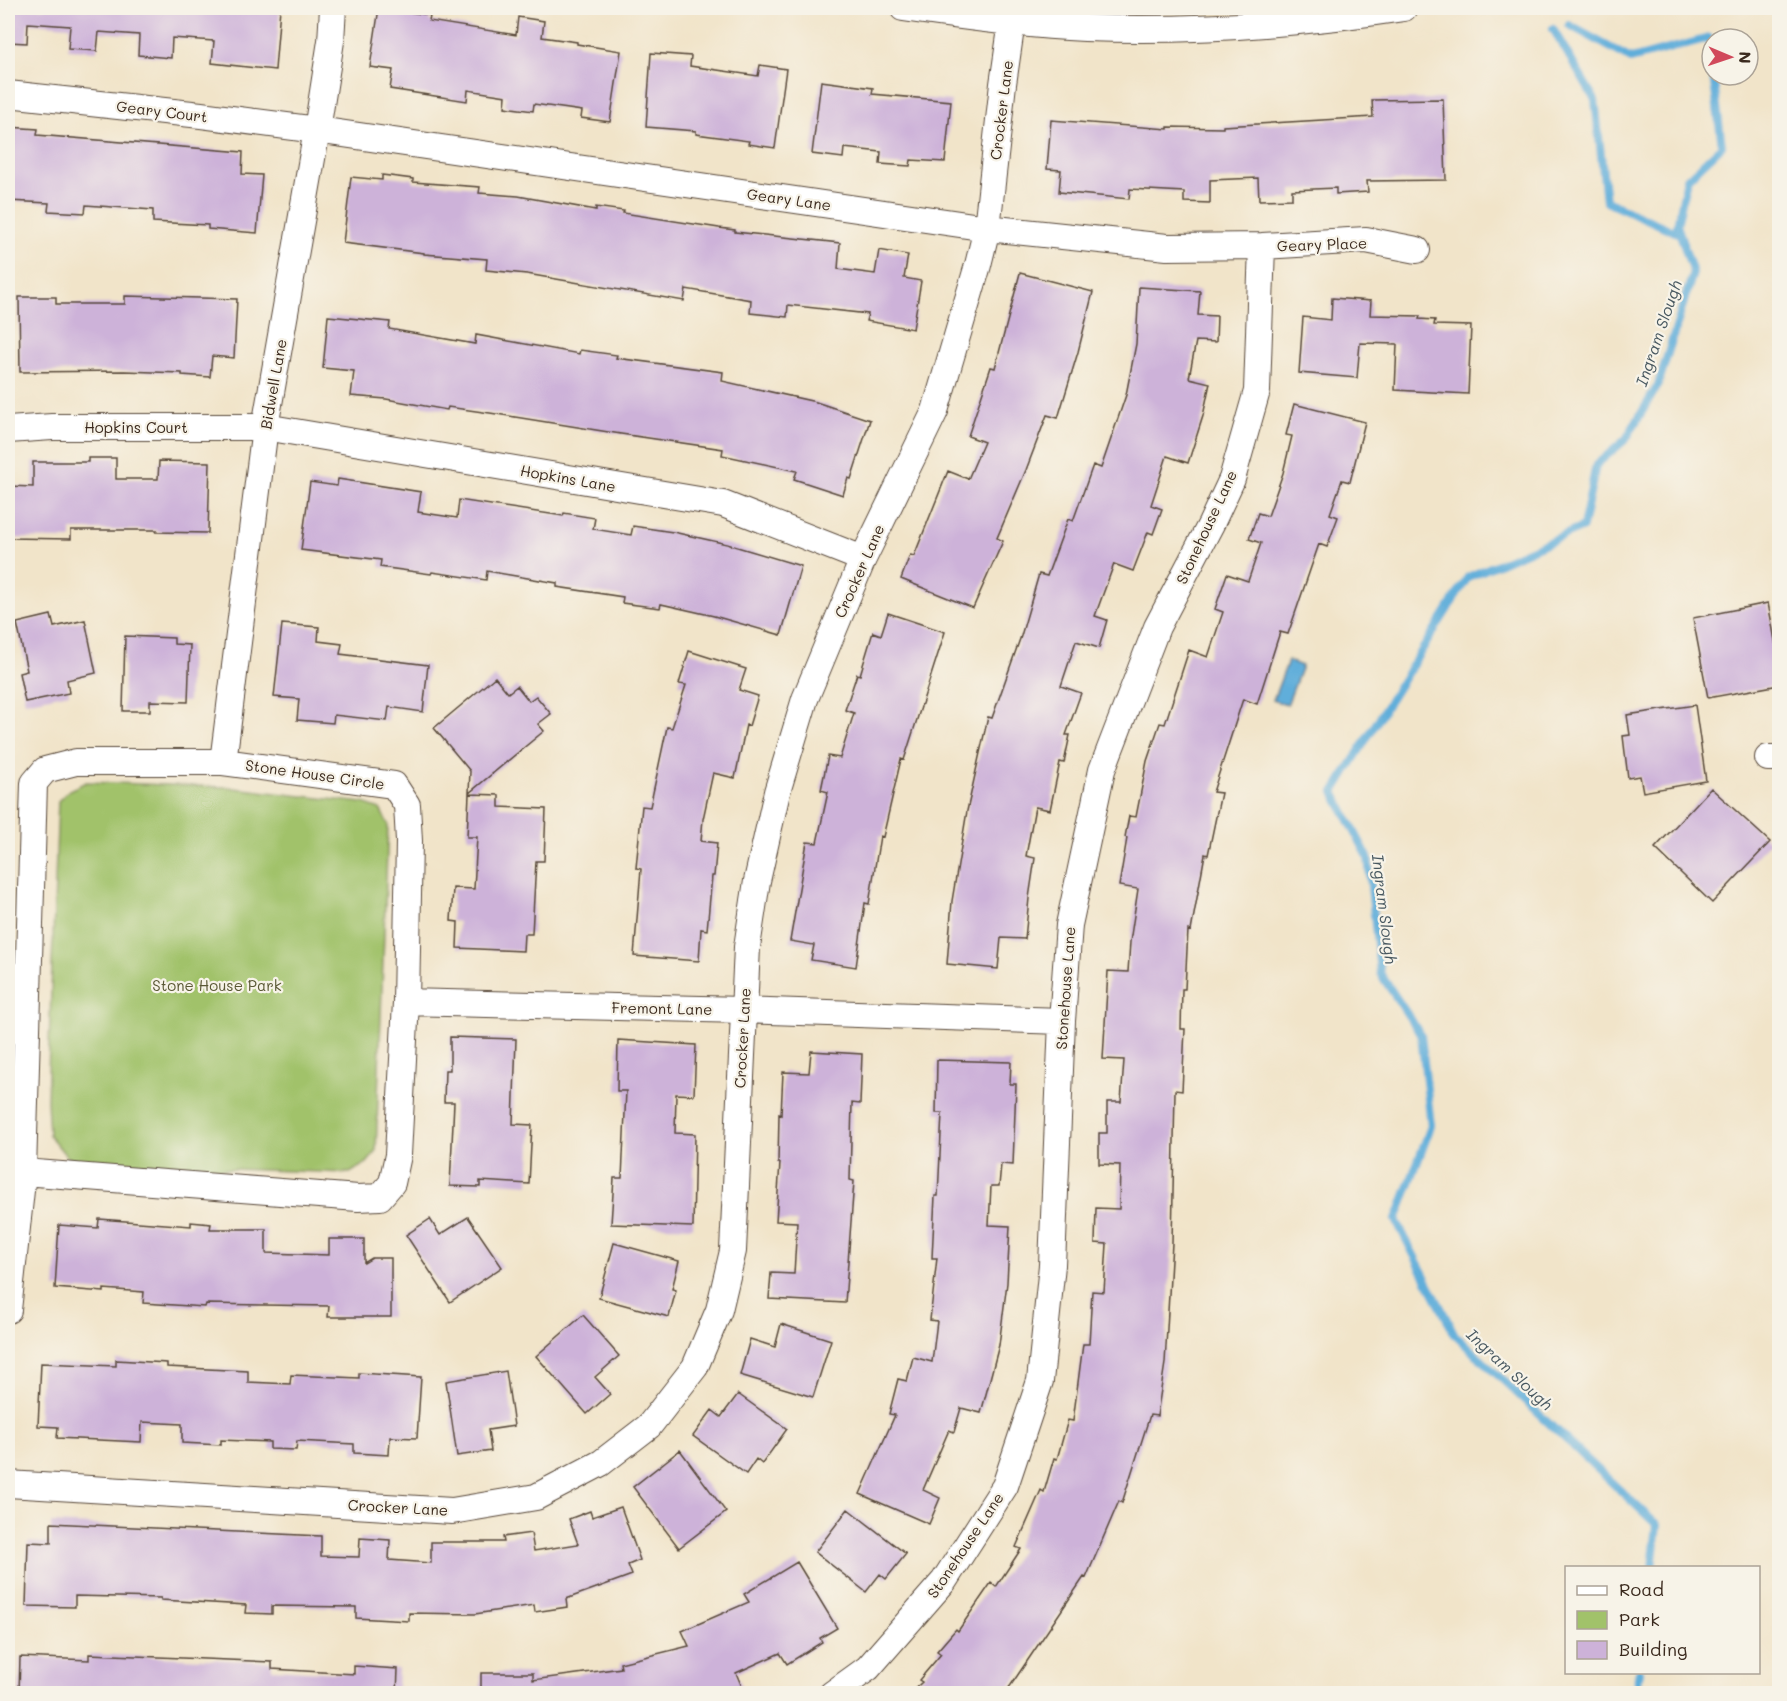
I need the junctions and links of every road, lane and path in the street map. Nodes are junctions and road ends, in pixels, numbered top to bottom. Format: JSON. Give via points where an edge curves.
{"nodes":[{"id":1,"x":333,"y":8,"type":"edge"},
{"id":2,"x":903,"y":8,"type":"edge"},
{"id":3,"x":1404,"y":8,"type":"edge"},
{"id":4,"x":1013,"y":14,"type":"edge"},
{"id":5,"x":8,"y":94,"type":"edge"},
{"id":6,"x":317,"y":130,"type":"junction"},
{"id":7,"x":987,"y":228,"type":"junction"},
{"id":8,"x":1262,"y":246,"type":"junction"},
{"id":9,"x":1418,"y":250,"type":"dead end"},
{"id":10,"x":265,"y":427,"type":"junction"},
{"id":11,"x":8,"y":430,"type":"edge"},
{"id":12,"x":863,"y":559,"type":"junction"},
{"id":13,"x":223,"y":762,"type":"junction"},
{"id":14,"x":18,"y":971,"type":"edge"},
{"id":15,"x":406,"y":1002,"type":"junction"},
{"id":16,"x":743,"y":1010,"type":"junction"},
{"id":17,"x":1062,"y":1021,"type":"junction"},
{"id":18,"x":23,"y":1172,"type":"junction"},
{"id":19,"x":8,"y":1310,"type":"edge"},
{"id":20,"x":8,"y":1484,"type":"edge"},
{"id":21,"x":832,"y":1694,"type":"edge"}],
"edges":[{"from":1,"to":6,"type":"street","name":"Bidwell Lane"},
{"from":2,"to":4,"type":"street"},
{"from":3,"to":4,"type":"street","via":[[1212,27],[1084,28]]},
{"from":4,"to":7,"type":"street","name":"Crocker Lane"},
{"from":5,"to":6,"type":"street","name":"Geary Court"},
{"from":6,"to":7,"type":"street","name":"Geary Lane"},
{"from":6,"to":10,"type":"street","name":"Bidwell Lane"},
{"from":7,"to":8,"type":"street","name":"Geary Lane","via":[[1167,247]]},
{"from":7,"to":12,"type":"street","name":"Crocker Lane","via":[[935,411]]},
{"from":8,"to":9,"type":"street","name":"Geary Place","via":[[1366,240]]},
{"from":8,"to":17,"type":"street","name":"Stonehouse Lane","via":[[1257,392],[1232,480],[1157,627],[1102,770],[1069,925]]},
{"from":10,"to":11,"type":"street","name":"Hopkins Court"},
{"from":10,"to":12,"type":"street","name":"Hopkins Lane","via":[[723,504]]},
{"from":10,"to":13,"type":"street","name":"Bidwell Lane"},
{"from":12,"to":16,"type":"street","name":"Crocker Lane","via":[[805,699],[777,792],[757,881]]},
{"from":13,"to":14,"type":"street","name":"Stone House Circle","via":[[76,762],[45,770],[33,783]]},
{"from":13,"to":15,"type":"street","name":"Stone House Circle","via":[[394,785],[407,805],[409,841]]},
{"from":14,"to":18,"type":"street","name":"Stone House Circle"},
{"from":15,"to":16,"type":"street","name":"Fremont Lane"},
{"from":15,"to":18,"type":"street","name":"Stone House Circle","via":[[398,1155],[392,1183],[380,1197]]},
{"from":16,"to":17,"type":"street","name":"Fremont Lane"},
{"from":16,"to":20,"type":"street","name":"Crocker Lane","via":[[733,1251],[719,1310],[695,1367],[649,1426],[601,1463],[536,1497],[452,1511]]},
{"from":17,"to":21,"type":"street","name":"Stonehouse Lane","via":[[1052,1264],[1040,1381],[1005,1486],[944,1581],[868,1668]]},
{"from":18,"to":19,"type":"street"}]}
